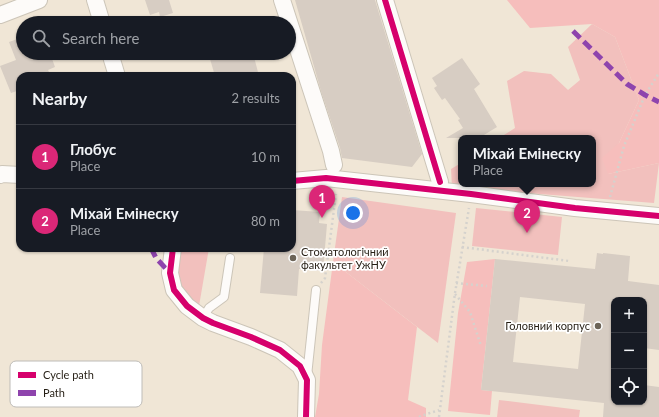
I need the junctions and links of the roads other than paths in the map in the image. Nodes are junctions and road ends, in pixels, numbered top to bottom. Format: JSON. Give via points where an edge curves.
{"nodes":[{"id":1,"x":39,"y":0,"type":"edge"},
{"id":2,"x":95,"y":0,"type":"edge"},
{"id":3,"x":282,"y":0,"type":"edge"},
{"id":4,"x":385,"y":0,"type":"edge"},
{"id":5,"x":0,"y":15,"type":"edge"},
{"id":6,"x":100,"y":16,"type":"edge"},
{"id":7,"x":287,"y":16,"type":"edge"},
{"id":8,"x":296,"y":43,"type":"edge"},
{"id":9,"x":112,"y":60,"type":"edge"},
{"id":10,"x":116,"y":72,"type":"edge"},
{"id":11,"x":334,"y":165,"type":"dead end"},
{"id":12,"x":0,"y":175,"type":"edge"},
{"id":13,"x":16,"y":175,"type":"edge"},
{"id":14,"x":296,"y":181,"type":"edge"},
{"id":15,"x":440,"y":182,"type":"dead end"},
{"id":16,"x":659,"y":216,"type":"edge"},
{"id":17,"x":173,"y":252,"type":"edge"},
{"id":18,"x":230,"y":258,"type":"dead end"},
{"id":19,"x":316,"y":290,"type":"road end"},
{"id":20,"x":203,"y":318,"type":"junction"},
{"id":21,"x":307,"y":380,"type":"junction"},
{"id":22,"x":306,"y":417,"type":"edge"}],
"edges":[{"from":1,"to":5,"type":"street"},
{"from":2,"to":6,"type":"street"},
{"from":3,"to":7,"type":"street"},
{"from":4,"to":15,"type":"street"},
{"from":8,"to":11,"type":"street"},
{"from":9,"to":10,"type":"street"},
{"from":12,"to":13,"type":"street"},
{"from":14,"to":16,"type":"street","via":[[326,178]]},
{"from":17,"to":20,"type":"street","via":[[170,273],[174,290],[187,306]]},
{"from":18,"to":20,"type":"lane","via":[[224,297],[209,308]]},
{"from":19,"to":21,"type":"lane"},
{"from":20,"to":21,"type":"street","via":[[280,350],[300,366]]},
{"from":21,"to":22,"type":"street"}]}
